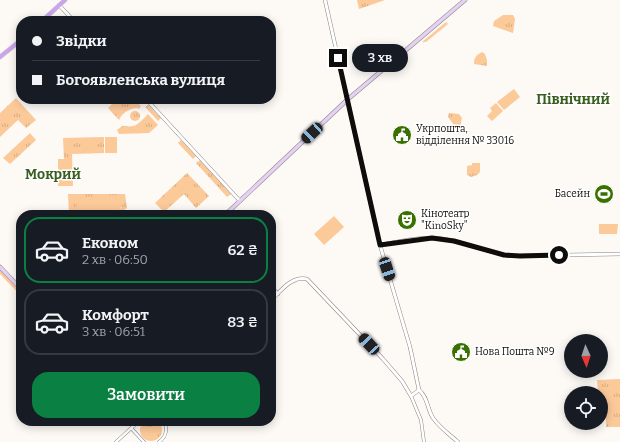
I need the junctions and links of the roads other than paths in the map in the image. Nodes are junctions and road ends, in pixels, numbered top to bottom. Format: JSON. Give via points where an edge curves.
{"nodes":[{"id":1,"x":65,"y":0,"type":"edge"},
{"id":2,"x":324,"y":0,"type":"edge"},
{"id":3,"x":465,"y":0,"type":"edge"},
{"id":4,"x":59,"y":5,"type":"junction"},
{"id":5,"x":47,"y":16,"type":"edge"},
{"id":6,"x":69,"y":16,"type":"edge"},
{"id":7,"x":16,"y":44,"type":"edge"},
{"id":8,"x":0,"y":57,"type":"edge"},
{"id":9,"x":347,"y":100,"type":"junction"},
{"id":10,"x":151,"y":104,"type":"edge"},
{"id":11,"x":240,"y":201,"type":"junction"},
{"id":12,"x":230,"y":210,"type":"edge"},
{"id":13,"x":380,"y":245,"type":"junction"},
{"id":14,"x":620,"y":254,"type":"edge"},
{"id":15,"x":0,"y":267,"type":"edge"},
{"id":16,"x":16,"y":284,"type":"edge"},
{"id":17,"x":278,"y":294,"type":"edge"},
{"id":18,"x":419,"y":390,"type":"junction"},
{"id":19,"x":411,"y":396,"type":"junction"},
{"id":20,"x":133,"y":426,"type":"edge"},
{"id":21,"x":165,"y":426,"type":"edge"},
{"id":22,"x":131,"y":428,"type":"junction"},
{"id":23,"x":116,"y":442,"type":"edge"},
{"id":24,"x":144,"y":442,"type":"edge"},
{"id":25,"x":159,"y":442,"type":"edge"},
{"id":26,"x":424,"y":442,"type":"edge"},
{"id":27,"x":458,"y":442,"type":"edge"}],
"edges":[{"from":1,"to":4,"type":"main road"},
{"from":2,"to":9,"type":"street"},
{"from":3,"to":9,"type":"main road"},
{"from":4,"to":5,"type":"main road"},
{"from":4,"to":6,"type":"street"},
{"from":7,"to":8,"type":"main road"},
{"from":9,"to":11,"type":"main road"},
{"from":9,"to":13,"type":"street"},
{"from":10,"to":11,"type":"street"},
{"from":11,"to":12,"type":"main road"},
{"from":13,"to":14,"type":"street","via":[[432,238],[512,256]]},
{"from":13,"to":18,"type":"street","via":[[410,347]]},
{"from":15,"to":16,"type":"main road"},
{"from":17,"to":19,"type":"street","via":[[290,282],[300,278],[307,279],[383,359]]},
{"from":18,"to":19,"type":"street"},
{"from":18,"to":27,"type":"street","via":[[424,394],[432,417]]},
{"from":19,"to":26,"type":"street","via":[[421,420]]},
{"from":20,"to":22,"type":"street"},
{"from":21,"to":25,"type":"street","via":[[166,431]]},
{"from":22,"to":23,"type":"street"},
{"from":22,"to":24,"type":"street"}]}
